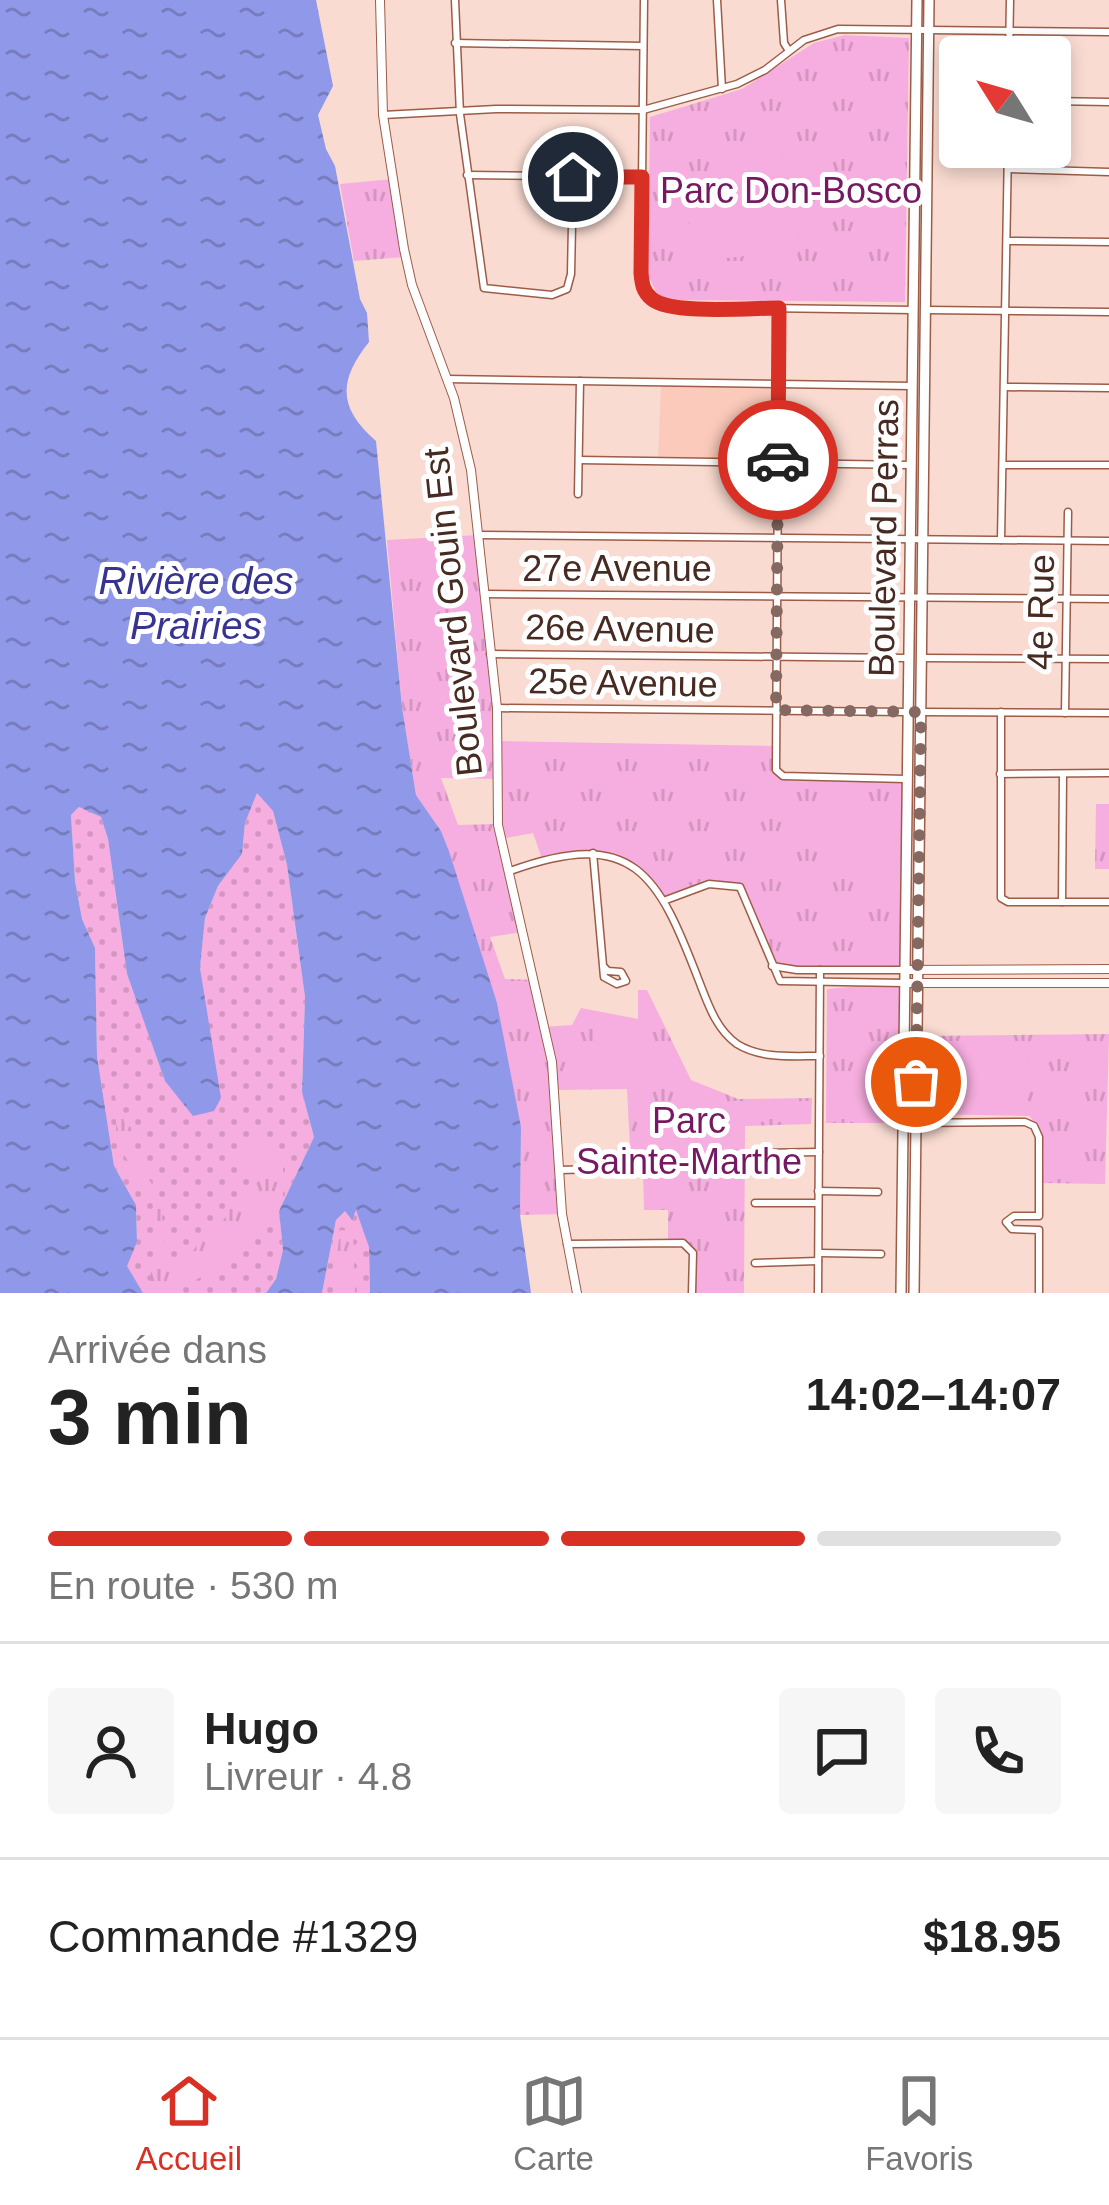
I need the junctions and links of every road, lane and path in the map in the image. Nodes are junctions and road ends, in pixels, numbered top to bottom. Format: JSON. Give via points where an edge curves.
{"nodes":[{"id":1,"x":380,"y":0,"type":"edge"},
{"id":2,"x":454,"y":0,"type":"edge"},
{"id":3,"x":644,"y":0,"type":"edge"},
{"id":4,"x":716,"y":0,"type":"edge"},
{"id":5,"x":781,"y":0,"type":"edge"},
{"id":6,"x":917,"y":0,"type":"edge"},
{"id":7,"x":929,"y":0,"type":"edge"},
{"id":8,"x":1010,"y":0,"type":"edge"},
{"id":9,"x":923,"y":30,"type":"junction"},
{"id":10,"x":1010,"y":31,"type":"junction"},
{"id":11,"x":1109,"y":32,"type":"edge"},
{"id":12,"x":1010,"y":36,"type":"edge"},
{"id":13,"x":455,"y":44,"type":"junction"},
{"id":14,"x":644,"y":46,"type":"junction"},
{"id":15,"x":789,"y":51,"type":"junction"},
{"id":16,"x":722,"y":89,"type":"junction"},
{"id":17,"x":1071,"y":101,"type":"edge"},
{"id":18,"x":1109,"y":102,"type":"edge"},
{"id":19,"x":643,"y":110,"type":"junction"},
{"id":20,"x":460,"y":114,"type":"junction"},
{"id":21,"x":383,"y":115,"type":"junction"},
{"id":22,"x":1008,"y":170,"type":"joint"},
{"id":23,"x":1109,"y":172,"type":"edge"},
{"id":24,"x":467,"y":175,"type":"junction"},
{"id":25,"x":573,"y":177,"type":"junction"},
{"id":26,"x":642,"y":177,"type":"junction"},
{"id":27,"x":1007,"y":241,"type":"junction"},
{"id":28,"x":1109,"y":242,"type":"edge"},
{"id":29,"x":779,"y":308,"type":"junction"},
{"id":30,"x":912,"y":310,"type":"junction"},
{"id":31,"x":926,"y":310,"type":"junction"},
{"id":32,"x":1006,"y":311,"type":"junction"},
{"id":33,"x":1109,"y":312,"type":"edge"},
{"id":34,"x":446,"y":379,"type":"junction"},
{"id":35,"x":580,"y":381,"type":"junction"},
{"id":36,"x":778,"y":383,"type":"junction"},
{"id":37,"x":911,"y":386,"type":"junction"},
{"id":38,"x":1004,"y":387,"type":"junction"},
{"id":39,"x":1109,"y":388,"type":"edge"},
{"id":40,"x":579,"y":460,"type":"junction"},
{"id":41,"x":778,"y":462,"type":"junction"},
{"id":42,"x":910,"y":465,"type":"junction"},
{"id":43,"x":1004,"y":465,"type":"junction"},
{"id":44,"x":1109,"y":466,"type":"edge"},
{"id":45,"x":578,"y":494,"type":"dead end"},
{"id":46,"x":1068,"y":512,"type":"dead end"},
{"id":47,"x":479,"y":536,"type":"junction"},
{"id":48,"x":778,"y":539,"type":"junction"},
{"id":49,"x":916,"y":540,"type":"junction"},
{"id":50,"x":1001,"y":540,"type":"junction"},
{"id":51,"x":1068,"y":541,"type":"junction"},
{"id":52,"x":1109,"y":541,"type":"edge"},
{"id":53,"x":484,"y":595,"type":"junction"},
{"id":54,"x":777,"y":596,"type":"junction"},
{"id":55,"x":909,"y":597,"type":"junction"},
{"id":56,"x":922,"y":597,"type":"junction"},
{"id":57,"x":1066,"y":598,"type":"junction"},
{"id":58,"x":1109,"y":599,"type":"edge"},
{"id":59,"x":490,"y":654,"type":"junction"},
{"id":60,"x":777,"y":657,"type":"junction"},
{"id":61,"x":908,"y":658,"type":"junction"},
{"id":62,"x":922,"y":658,"type":"junction"},
{"id":63,"x":1067,"y":658,"type":"junction"},
{"id":64,"x":1109,"y":659,"type":"edge"},
{"id":65,"x":497,"y":708,"type":"junction"},
{"id":66,"x":776,"y":710,"type":"junction"},
{"id":67,"x":915,"y":712,"type":"junction"},
{"id":68,"x":1001,"y":712,"type":"junction"},
{"id":69,"x":1065,"y":713,"type":"junction"},
{"id":70,"x":1109,"y":713,"type":"edge"},
{"id":71,"x":1000,"y":773,"type":"junction"},
{"id":72,"x":1109,"y":773,"type":"edge"},
{"id":73,"x":1063,"y":774,"type":"junction"},
{"id":74,"x":907,"y":779,"type":"junction"},
{"id":75,"x":593,"y":854,"type":"junction"},
{"id":76,"x":508,"y":872,"type":"junction"},
{"id":77,"x":666,"y":900,"type":"junction"},
{"id":78,"x":1062,"y":902,"type":"junction"},
{"id":79,"x":1109,"y":902,"type":"edge"},
{"id":80,"x":772,"y":965,"type":"junction"},
{"id":81,"x":603,"y":966,"type":"dead end"},
{"id":82,"x":911,"y":969,"type":"junction"},
{"id":83,"x":1109,"y":969,"type":"edge"},
{"id":84,"x":820,"y":970,"type":"junction"},
{"id":85,"x":820,"y":982,"type":"junction"},
{"id":86,"x":911,"y":983,"type":"junction"},
{"id":87,"x":1109,"y":983,"type":"edge"},
{"id":88,"x":820,"y":1056,"type":"junction"},
{"id":89,"x":916,"y":1122,"type":"junction"},
{"id":90,"x":903,"y":1123,"type":"junction"},
{"id":91,"x":819,"y":1152,"type":"junction"},
{"id":92,"x":755,"y":1153,"type":"dead end"},
{"id":93,"x":641,"y":1168,"type":"dead end"},
{"id":94,"x":559,"y":1170,"type":"junction"},
{"id":95,"x":818,"y":1191,"type":"junction"},
{"id":96,"x":878,"y":1192,"type":"dead end"},
{"id":97,"x":755,"y":1203,"type":"dead end"},
{"id":98,"x":818,"y":1203,"type":"junction"},
{"id":99,"x":1039,"y":1216,"type":"junction"},
{"id":100,"x":1039,"y":1230,"type":"junction"},
{"id":101,"x":566,"y":1244,"type":"junction"},
{"id":102,"x":881,"y":1253,"type":"dead end"},
{"id":103,"x":818,"y":1257,"type":"junction"},
{"id":104,"x":755,"y":1263,"type":"dead end"},
{"id":105,"x":578,"y":1293,"type":"edge"},
{"id":106,"x":692,"y":1293,"type":"edge"},
{"id":107,"x":818,"y":1293,"type":"edge"},
{"id":108,"x":901,"y":1293,"type":"edge"},
{"id":109,"x":914,"y":1293,"type":"edge"},
{"id":110,"x":1039,"y":1293,"type":"edge"}],
"edges":[{"from":1,"to":21,"type":"street","name":"Boulevard Gouin Est"},
{"from":2,"to":13,"type":"street"},
{"from":3,"to":14,"type":"street"},
{"from":4,"to":16,"type":"street"},
{"from":5,"to":15,"type":"street"},
{"from":6,"to":9,"type":"main road","name":"Boulevard Perras"},
{"from":7,"to":9,"type":"main road","name":"Boulevard Perras"},
{"from":8,"to":10,"type":"street"},
{"from":9,"to":10,"type":"street"},
{"from":9,"to":15,"type":"street","via":[[832,30]]},
{"from":9,"to":30,"type":"main road","name":"Boulevard Perras"},
{"from":9,"to":31,"type":"main road","name":"Boulevard Perras"},
{"from":10,"to":11,"type":"street"},
{"from":10,"to":12,"type":"street"},
{"from":13,"to":14,"type":"street"},
{"from":13,"to":20,"type":"street"},
{"from":14,"to":19,"type":"street"},
{"from":15,"to":16,"type":"street"},
{"from":16,"to":19,"type":"street"},
{"from":17,"to":18,"type":"street"},
{"from":19,"to":20,"type":"street"},
{"from":19,"to":26,"type":"street"},
{"from":20,"to":21,"type":"street"},
{"from":20,"to":24,"type":"street"},
{"from":21,"to":34,"type":"street","name":"Boulevard Gouin Est","via":[[406,257]]},
{"from":22,"to":23,"type":"street"},
{"from":22,"to":27,"type":"street"},
{"from":24,"to":25,"type":"street"},
{"from":24,"to":25,"type":"street","via":[[484,288],[552,295],[566,289],[571,274]]},
{"from":25,"to":26,"type":"street"},
{"from":26,"to":29,"type":"street","via":[[647,295],[667,306]]},
{"from":27,"to":28,"type":"street"},
{"from":27,"to":32,"type":"street"},
{"from":29,"to":30,"type":"street"},
{"from":29,"to":36,"type":"street"},
{"from":30,"to":31,"type":"street"},
{"from":30,"to":37,"type":"main road","name":"Boulevard Perras"},
{"from":31,"to":32,"type":"street"},
{"from":31,"to":49,"type":"main road","name":"Boulevard Perras"},
{"from":32,"to":33,"type":"street"},
{"from":32,"to":38,"type":"street"},
{"from":34,"to":35,"type":"street"},
{"from":34,"to":47,"type":"street","name":"Boulevard Gouin Est"},
{"from":35,"to":36,"type":"street"},
{"from":35,"to":40,"type":"street"},
{"from":36,"to":37,"type":"street"},
{"from":36,"to":41,"type":"street"},
{"from":37,"to":42,"type":"main road","name":"Boulevard Perras"},
{"from":38,"to":39,"type":"street"},
{"from":38,"to":43,"type":"street"},
{"from":40,"to":41,"type":"street"},
{"from":40,"to":45,"type":"street"},
{"from":41,"to":42,"type":"street"},
{"from":41,"to":48,"type":"street"},
{"from":42,"to":49,"type":"main road","name":"Boulevard Perras"},
{"from":43,"to":44,"type":"street"},
{"from":43,"to":50,"type":"street"},
{"from":46,"to":51,"type":"street","name":"4e Rue"},
{"from":47,"to":48,"type":"street"},
{"from":47,"to":53,"type":"street","name":"Boulevard Gouin Est"},
{"from":48,"to":49,"type":"street"},
{"from":48,"to":54,"type":"street"},
{"from":49,"to":50,"type":"street"},
{"from":49,"to":55,"type":"main road","name":"Boulevard Perras"},
{"from":49,"to":56,"type":"main road","name":"Boulevard Perras"},
{"from":50,"to":51,"type":"street"},
{"from":51,"to":52,"type":"street"},
{"from":51,"to":57,"type":"street","name":"4e Rue"},
{"from":53,"to":54,"type":"street","name":"27e Avenue"},
{"from":53,"to":59,"type":"street","name":"Boulevard Gouin Est"},
{"from":54,"to":55,"type":"street","name":"27e Avenue"},
{"from":54,"to":60,"type":"street"},
{"from":55,"to":56,"type":"street","name":"27e Avenue"},
{"from":55,"to":61,"type":"main road","name":"Boulevard Perras"},
{"from":56,"to":57,"type":"street","name":"27e Avenue"},
{"from":56,"to":62,"type":"main road","name":"Boulevard Perras"},
{"from":57,"to":58,"type":"street","name":"27e Avenue"},
{"from":57,"to":63,"type":"street","name":"4e Rue"},
{"from":59,"to":60,"type":"street","name":"26e Avenue"},
{"from":59,"to":65,"type":"street","name":"Boulevard Gouin Est"},
{"from":60,"to":61,"type":"street","name":"26e Avenue"},
{"from":60,"to":66,"type":"street"},
{"from":61,"to":62,"type":"street","name":"26e Avenue"},
{"from":61,"to":67,"type":"main road","name":"Boulevard Perras"},
{"from":62,"to":63,"type":"street","name":"26e Avenue"},
{"from":62,"to":67,"type":"main road","name":"Boulevard Perras"},
{"from":63,"to":64,"type":"street","name":"26e Avenue"},
{"from":63,"to":69,"type":"street","name":"4e Rue"},
{"from":65,"to":66,"type":"street","name":"25e Avenue"},
{"from":65,"to":76,"type":"street","name":"Boulevard Gouin Est","via":[[498,825]]},
{"from":66,"to":67,"type":"street","name":"25e Avenue"},
{"from":66,"to":74,"type":"street","via":[[783,776]]},
{"from":67,"to":68,"type":"street","name":"25e Avenue"},
{"from":67,"to":74,"type":"main road","name":"Boulevard Perras"},
{"from":67,"to":82,"type":"main road","name":"Boulevard Perras"},
{"from":68,"to":69,"type":"street","name":"25e Avenue"},
{"from":68,"to":71,"type":"street"},
{"from":69,"to":70,"type":"street","name":"25e Avenue"},
{"from":71,"to":73,"type":"street"},
{"from":71,"to":78,"type":"street","via":[[1001,898]]},
{"from":72,"to":73,"type":"street"},
{"from":73,"to":78,"type":"street"},
{"from":74,"to":82,"type":"main road","name":"Boulevard Perras"},
{"from":75,"to":76,"type":"street"},
{"from":75,"to":77,"type":"street","via":[[642,874]]},
{"from":75,"to":81,"type":"street"},
{"from":76,"to":94,"type":"street","name":"Boulevard Gouin Est","via":[[552,1062]]},
{"from":77,"to":80,"type":"street","via":[[709,884],[737,886]]},
{"from":77,"to":88,"type":"street","via":[[725,1033],[755,1052]]},
{"from":78,"to":79,"type":"street"},
{"from":80,"to":84,"type":"street"},
{"from":80,"to":85,"type":"street","via":[[780,981]]},
{"from":82,"to":83,"type":"street"},
{"from":82,"to":84,"type":"street"},
{"from":82,"to":86,"type":"main road","name":"Boulevard Perras"},
{"from":84,"to":85,"type":"street"},
{"from":85,"to":86,"type":"street"},
{"from":85,"to":88,"type":"street"},
{"from":86,"to":87,"type":"street"},
{"from":86,"to":89,"type":"main road","name":"Boulevard Perras"},
{"from":86,"to":90,"type":"main road","name":"Boulevard Perras"},
{"from":88,"to":91,"type":"street"},
{"from":89,"to":90,"type":"street"},
{"from":89,"to":99,"type":"street","via":[[1034,1126]]},
{"from":89,"to":109,"type":"main road","name":"Boulevard Perras"},
{"from":90,"to":108,"type":"main road","name":"Boulevard Perras"},
{"from":91,"to":92,"type":"street"},
{"from":91,"to":95,"type":"street"},
{"from":93,"to":94,"type":"street"},
{"from":94,"to":101,"type":"street","name":"Boulevard Gouin Est"},
{"from":95,"to":96,"type":"street"},
{"from":95,"to":98,"type":"street"},
{"from":97,"to":98,"type":"street"},
{"from":98,"to":103,"type":"street"},
{"from":99,"to":100,"type":"street"},
{"from":99,"to":100,"type":"street","via":[[1006,1222]]},
{"from":100,"to":110,"type":"street"},
{"from":101,"to":105,"type":"street","name":"Boulevard Gouin Est"},
{"from":101,"to":106,"type":"street","via":[[683,1244],[692,1253]]},
{"from":102,"to":103,"type":"street"},
{"from":103,"to":104,"type":"street"},
{"from":103,"to":107,"type":"street"}]}
